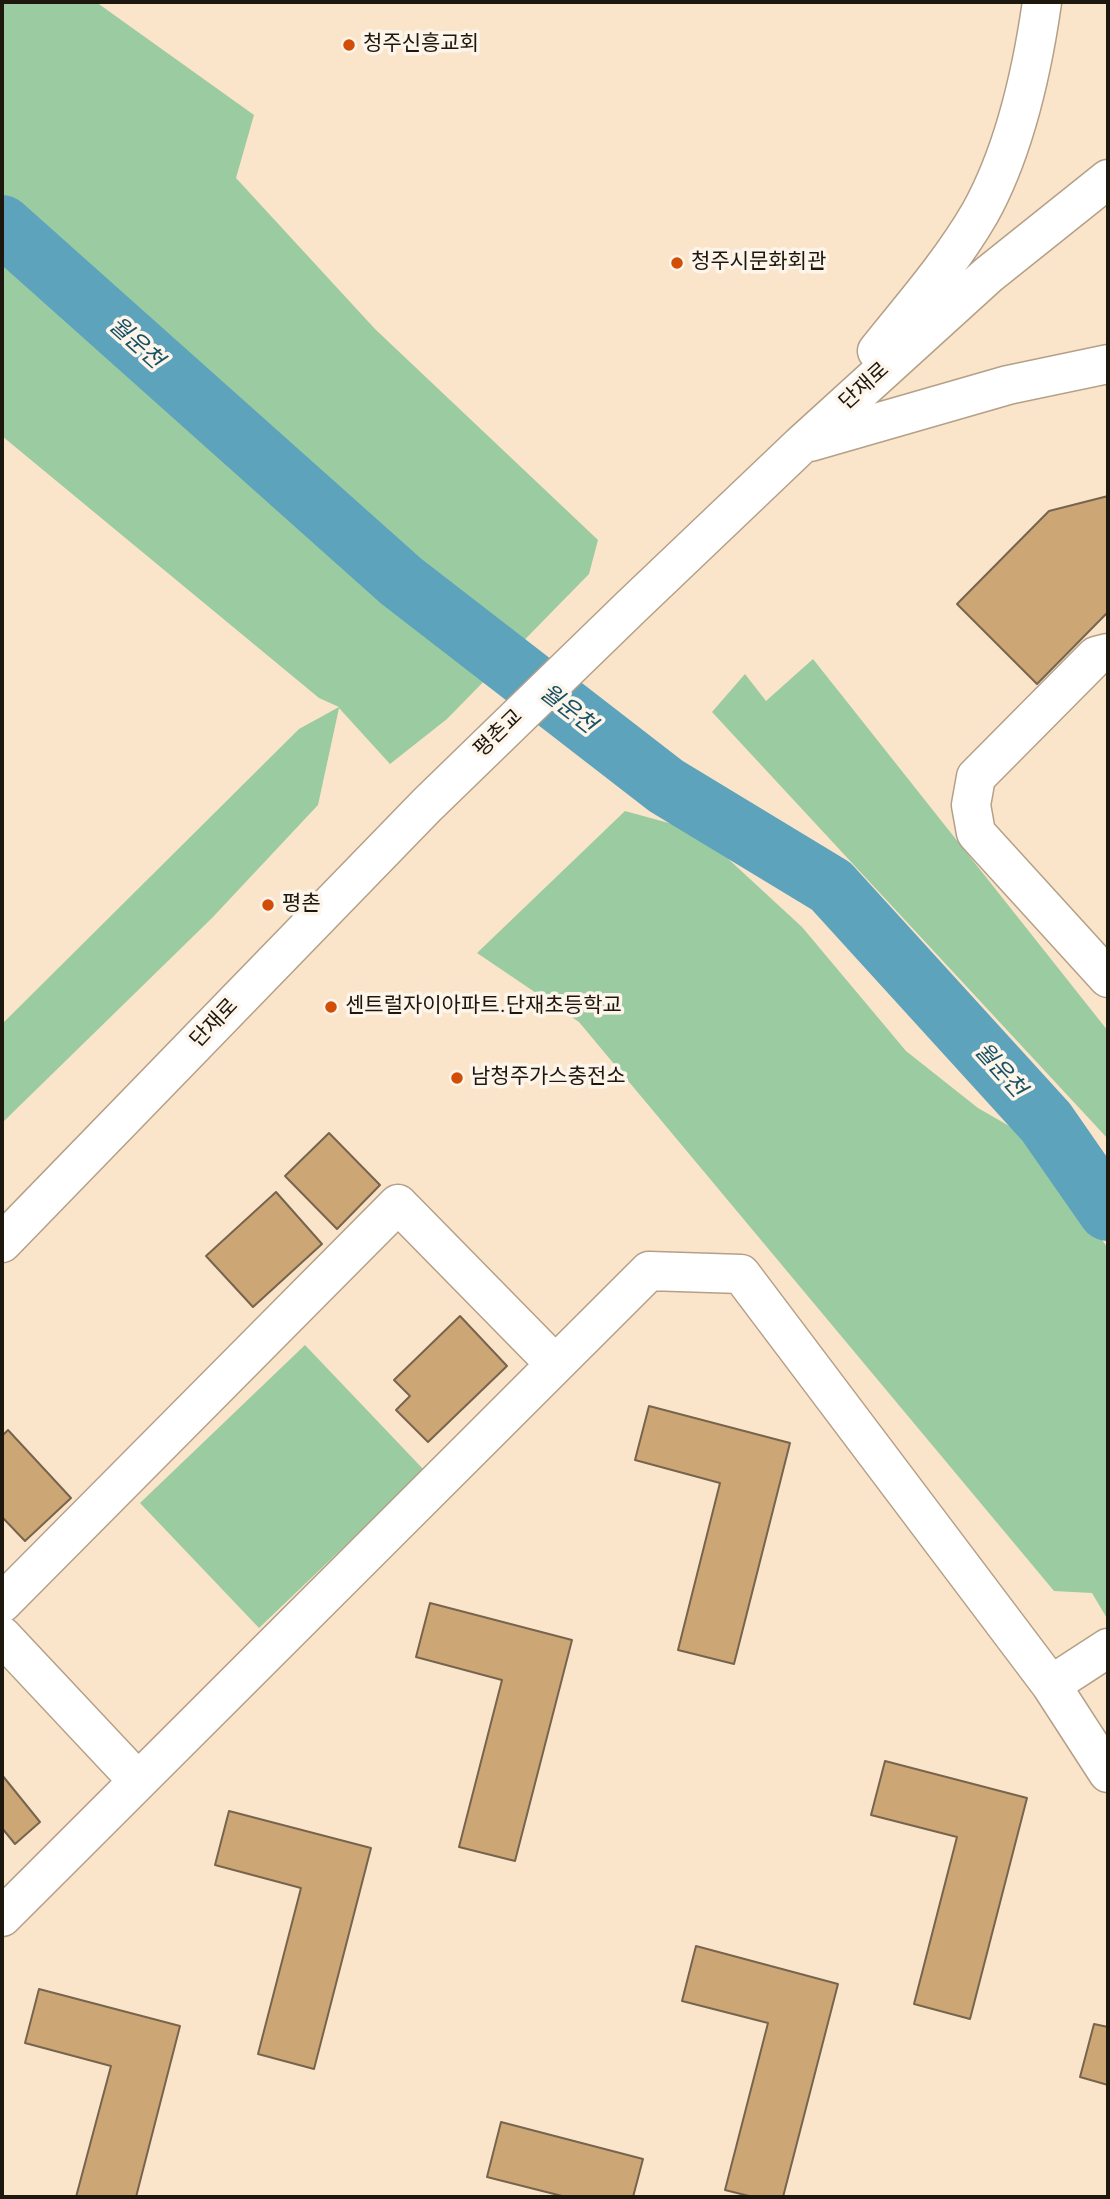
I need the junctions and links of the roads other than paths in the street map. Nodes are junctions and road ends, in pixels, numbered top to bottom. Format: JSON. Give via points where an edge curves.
{"nodes":[{"id":1,"x":1042,"y":2,"type":"edge"},
{"id":2,"x":1108,"y":179,"type":"edge"},
{"id":3,"x":1108,"y":364,"type":"edge"},
{"id":4,"x":801,"y":445,"type":"junction"},
{"id":5,"x":632,"y":606,"type":"joint"},
{"id":6,"x":1108,"y":653,"type":"edge"},
{"id":7,"x":427,"y":805,"type":"joint"},
{"id":8,"x":1108,"y":978,"type":"edge"},
{"id":9,"x":2,"y":1243,"type":"edge"},
{"id":10,"x":555,"y":1364,"type":"junction"},
{"id":11,"x":2,"y":1603,"type":"edge"},
{"id":12,"x":2,"y":1636,"type":"edge"},
{"id":13,"x":1108,"y":1648,"type":"edge"},
{"id":14,"x":1051,"y":1685,"type":"junction"},
{"id":15,"x":1108,"y":1773,"type":"edge"},
{"id":16,"x":138,"y":1781,"type":"junction"},
{"id":17,"x":2,"y":1917,"type":"edge"}],
"edges":[{"from":1,"to":4,"type":"street","via":[[1023,95],[981,211],[955,252]]},
{"from":2,"to":4,"type":"street","name":"단재로","via":[[988,275]]},
{"from":3,"to":4,"type":"street","via":[[1008,385]]},
{"from":4,"to":5,"type":"street","name":"단재로"},
{"from":5,"to":7,"type":"street","name":"평촌교"},
{"from":6,"to":8,"type":"street","via":[[1096,656],[976,777],[971,805],[976,833]]},
{"from":7,"to":9,"type":"street","name":"단재로"},
{"from":10,"to":11,"type":"street","via":[[398,1204]]},
{"from":10,"to":14,"type":"street","via":[[649,1271],[741,1274]]},
{"from":10,"to":16,"type":"street"},
{"from":12,"to":16,"type":"street"},
{"from":13,"to":14,"type":"street"},
{"from":14,"to":15,"type":"street"},
{"from":16,"to":17,"type":"street"}]}
